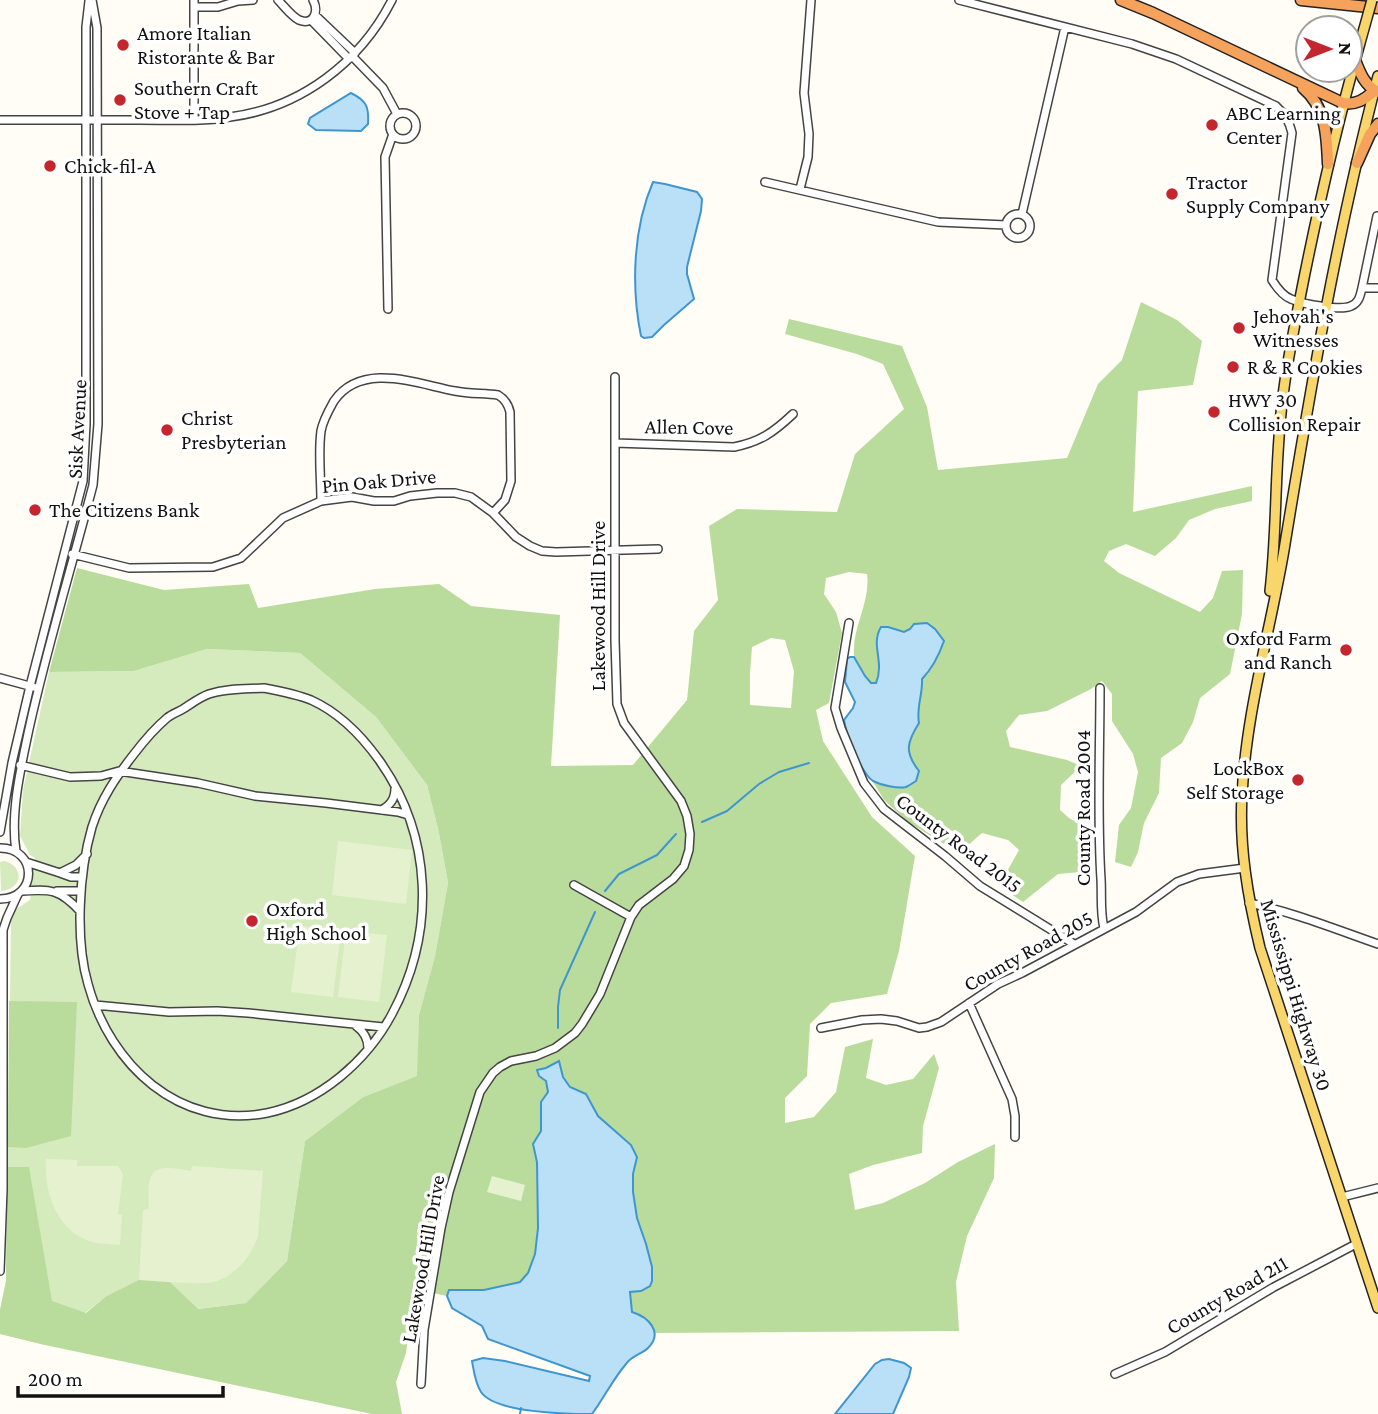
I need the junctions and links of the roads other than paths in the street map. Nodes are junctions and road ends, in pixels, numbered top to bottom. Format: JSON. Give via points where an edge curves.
{"nodes":[{"id":1,"x":91,"y":0,"type":"edge"},
{"id":2,"x":253,"y":0,"type":"edge"},
{"id":3,"x":278,"y":0,"type":"edge"},
{"id":4,"x":313,"y":0,"type":"edge"},
{"id":5,"x":392,"y":0,"type":"edge"},
{"id":6,"x":811,"y":0,"type":"edge"},
{"id":7,"x":959,"y":0,"type":"edge"},
{"id":8,"x":1121,"y":0,"type":"edge"},
{"id":9,"x":1301,"y":0,"type":"edge"},
{"id":10,"x":1372,"y":0,"type":"edge"},
{"id":11,"x":194,"y":3,"type":"edge"},
{"id":12,"x":1378,"y":8,"type":"edge"},
{"id":13,"x":313,"y":17,"type":"junction"},
{"id":14,"x":1065,"y":27,"type":"junction"},
{"id":15,"x":1364,"y":29,"type":"edge"},
{"id":16,"x":352,"y":56,"type":"junction"},
{"id":17,"x":1378,"y":76,"type":"edge"},
{"id":18,"x":1294,"y":81,"type":"edge"},
{"id":19,"x":1299,"y":84,"type":"edge"},
{"id":20,"x":1302,"y":84,"type":"edge"},
{"id":21,"x":1348,"y":84,"type":"edge"},
{"id":22,"x":1376,"y":92,"type":"edge"},
{"id":23,"x":1343,"y":103,"type":"junction"},
{"id":24,"x":397,"y":114,"type":"junction"},
{"id":25,"x":0,"y":120,"type":"edge"},
{"id":26,"x":86,"y":120,"type":"junction"},
{"id":27,"x":97,"y":120,"type":"junction"},
{"id":28,"x":194,"y":120,"type":"junction"},
{"id":29,"x":1378,"y":124,"type":"edge"},
{"id":30,"x":393,"y":134,"type":"junction"},
{"id":31,"x":1357,"y":163,"type":"junction"},
{"id":32,"x":1328,"y":164,"type":"junction"},
{"id":33,"x":765,"y":182,"type":"dead end"},
{"id":34,"x":800,"y":189,"type":"junction"},
{"id":35,"x":1022,"y":214,"type":"junction"},
{"id":36,"x":1377,"y":216,"type":"edge"},
{"id":37,"x":1006,"y":225,"type":"junction"},
{"id":38,"x":1362,"y":288,"type":"junction"},
{"id":39,"x":1378,"y":288,"type":"edge"},
{"id":40,"x":1300,"y":302,"type":"junction"},
{"id":41,"x":1326,"y":306,"type":"junction"},
{"id":42,"x":388,"y":309,"type":"dead end"},
{"id":43,"x":615,"y":377,"type":"dead end"},
{"id":44,"x":793,"y":414,"type":"dead end"},
{"id":45,"x":615,"y":443,"type":"junction"},
{"id":46,"x":1277,"y":468,"type":"junction"},
{"id":47,"x":1296,"y":470,"type":"junction"},
{"id":48,"x":321,"y":501,"type":"junction"},
{"id":49,"x":494,"y":513,"type":"junction"},
{"id":50,"x":658,"y":550,"type":"dead end"},
{"id":51,"x":614,"y":551,"type":"junction"},
{"id":52,"x":64,"y":552,"type":"junction"},
{"id":53,"x":74,"y":554,"type":"junction"},
{"id":54,"x":849,"y":623,"type":"dead end"},
{"id":55,"x":1265,"y":641,"type":"junction"},
{"id":56,"x":0,"y":678,"type":"edge"},
{"id":57,"x":30,"y":686,"type":"junction"},
{"id":58,"x":38,"y":688,"type":"junction"},
{"id":59,"x":1100,"y":688,"type":"dead end"},
{"id":60,"x":12,"y":763,"type":"junction"},
{"id":61,"x":21,"y":766,"type":"junction"},
{"id":62,"x":119,"y":771,"type":"junction"},
{"id":63,"x":394,"y":785,"type":"junction"},
{"id":64,"x":382,"y":810,"type":"junction"},
{"id":65,"x":408,"y":816,"type":"junction"},
{"id":66,"x":0,"y":832,"type":"edge"},
{"id":67,"x":0,"y":848,"type":"edge"},
{"id":68,"x":16,"y":851,"type":"junction"},
{"id":69,"x":87,"y":854,"type":"junction"},
{"id":70,"x":26,"y":862,"type":"junction"},
{"id":71,"x":1245,"y":868,"type":"junction"},
{"id":72,"x":60,"y":873,"type":"junction"},
{"id":73,"x":82,"y":877,"type":"junction"},
{"id":74,"x":574,"y":885,"type":"dead end"},
{"id":75,"x":52,"y":891,"type":"junction"},
{"id":76,"x":81,"y":891,"type":"junction"},
{"id":77,"x":20,"y":893,"type":"junction"},
{"id":78,"x":0,"y":899,"type":"edge"},
{"id":79,"x":1249,"y":903,"type":"junction"},
{"id":80,"x":80,"y":911,"type":"junction"},
{"id":81,"x":631,"y":917,"type":"junction"},
{"id":82,"x":0,"y":921,"type":"edge"},
{"id":83,"x":1104,"y":928,"type":"junction"},
{"id":84,"x":3,"y":930,"type":"junction"},
{"id":85,"x":1074,"y":944,"type":"junction"},
{"id":86,"x":1378,"y":944,"type":"edge"},
{"id":87,"x":969,"y":1003,"type":"junction"},
{"id":88,"x":95,"y":1005,"type":"junction"},
{"id":89,"x":353,"y":1024,"type":"junction"},
{"id":90,"x":383,"y":1027,"type":"junction"},
{"id":91,"x":821,"y":1028,"type":"dead end"},
{"id":92,"x":368,"y":1048,"type":"junction"},
{"id":93,"x":2,"y":1119,"type":"edge"},
{"id":94,"x":1015,"y":1137,"type":"dead end"},
{"id":95,"x":1378,"y":1188,"type":"edge"},
{"id":96,"x":1342,"y":1197,"type":"junction"},
{"id":97,"x":1356,"y":1244,"type":"junction"},
{"id":98,"x":0,"y":1270,"type":"edge"},
{"id":99,"x":1378,"y":1308,"type":"edge"},
{"id":100,"x":1115,"y":1374,"type":"dead end"},
{"id":101,"x":421,"y":1384,"type":"dead end"}],
"edges":[{"from":1,"to":26,"type":"street","name":"Sisk Avenue","via":[[86,27]]},
{"from":1,"to":27,"type":"street","name":"Sisk Avenue","via":[[97,28]]},
{"from":2,"to":11,"type":"street","via":[[218,7]]},
{"from":3,"to":13,"type":"street","via":[[298,19]]},
{"from":4,"to":13,"type":"street"},
{"from":5,"to":16,"type":"street"},
{"from":6,"to":34,"type":"street","via":[[804,93],[808,157]]},
{"from":7,"to":14,"type":"street"},
{"from":8,"to":18,"type":"highway"},
{"from":9,"to":12,"type":"highway"},
{"from":10,"to":15,"type":"main road","name":"Mississippi Highway 30","bridge":true},
{"from":11,"to":28,"type":"street"},
{"from":13,"to":16,"type":"street"},
{"from":14,"to":35,"type":"street"},
{"from":14,"to":40,"type":"street","via":[[1176,59],[1284,113],[1292,133],[1272,280],[1289,299]]},
{"from":16,"to":24,"type":"street","via":[[383,88]]},
{"from":16,"to":28,"type":"street","via":[[316,86],[274,106],[252,114]]},
{"from":17,"to":22,"type":"main road","name":"Mississippi Highway 30"},
{"from":19,"to":32,"type":"highway","via":[[1322,115]]},
{"from":20,"to":23,"type":"highway"},
{"from":21,"to":23,"type":"main road","name":"Mississippi Highway 30"},
{"from":22,"to":23,"type":"highway","via":[[1356,103]]},
{"from":22,"to":31,"type":"main road","name":"Mississippi Highway 30"},
{"from":23,"to":32,"type":"main road","name":"Mississippi Highway 30"},
{"from":24,"to":30,"type":"street","via":[[390,126]]},
{"from":24,"to":30,"type":"street","via":[[410,114],[416,128],[405,139]]},
{"from":25,"to":26,"type":"street"},
{"from":26,"to":27,"type":"street"},
{"from":26,"to":52,"type":"street","name":"Sisk Avenue","via":[[85,453],[83,481]]},
{"from":27,"to":28,"type":"street"},
{"from":27,"to":53,"type":"street","name":"Sisk Avenue","via":[[97,447],[93,485]]},
{"from":29,"to":31,"type":"highway"},
{"from":30,"to":42,"type":"street","via":[[385,157]]},
{"from":31,"to":41,"type":"main road","name":"Mississippi Highway 30"},
{"from":32,"to":40,"type":"main road","name":"Mississippi Highway 30"},
{"from":33,"to":34,"type":"street"},
{"from":34,"to":37,"type":"street","via":[[938,222]]},
{"from":35,"to":37,"type":"street","via":[[1011,215]]},
{"from":35,"to":37,"type":"street","via":[[1031,223],[1026,235],[1014,237]]},
{"from":36,"to":38,"type":"street"},
{"from":38,"to":39,"type":"street"},
{"from":38,"to":41,"type":"street","via":[[1349,308]]},
{"from":40,"to":41,"type":"street"},
{"from":40,"to":46,"type":"main road","name":"Mississippi Highway 30","via":[[1284,388]]},
{"from":41,"to":47,"type":"main road","name":"Mississippi Highway 30"},
{"from":43,"to":45,"type":"street","name":"Lakewood Hill Drive"},
{"from":44,"to":45,"type":"street","name":"Allen Cove","via":[[768,436],[734,447]]},
{"from":45,"to":51,"type":"street","name":"Lakewood Hill Drive"},
{"from":46,"to":47,"type":"main road"},
{"from":46,"to":55,"type":"main road","name":"Mississippi Highway 30"},
{"from":47,"to":55,"type":"main road","name":"Mississippi Highway 30"},
{"from":48,"to":49,"type":"street","name":"Pin Oak Drive","via":[[352,497],[394,501],[455,493],[471,497]]},
{"from":48,"to":49,"type":"street","via":[[321,429],[326,417],[346,389],[383,377],[457,392],[489,393],[508,404],[511,481],[505,500]]},
{"from":48,"to":53,"type":"street","name":"Pin Oak Drive","via":[[284,518],[241,558],[213,567],[129,568]]},
{"from":49,"to":51,"type":"street","name":"Pin Oak Drive","via":[[516,537],[542,551]]},
{"from":50,"to":51,"type":"street","name":"Pin Oak Drive"},
{"from":51,"to":81,"type":"street","name":"Lakewood Hill Drive","via":[[617,704],[624,723],[681,801],[690,834],[684,866]]},
{"from":52,"to":53,"type":"street","name":"Pin Oak Drive"},
{"from":52,"to":57,"type":"street","name":"Sisk Avenue"},
{"from":53,"to":58,"type":"street","name":"Sisk Avenue"},
{"from":54,"to":85,"type":"street","name":"County Road 2015","via":[[835,708],[864,783],[884,810],[980,886]]},
{"from":55,"to":71,"type":"main road","name":"Mississippi Highway 30","via":[[1242,796]]},
{"from":56,"to":57,"type":"street"},
{"from":57,"to":58,"type":"street"},
{"from":57,"to":60,"type":"street","name":"Sisk Avenue"},
{"from":58,"to":61,"type":"street","name":"Sisk Avenue"},
{"from":59,"to":83,"type":"street","name":"County Road 2004"},
{"from":60,"to":61,"type":"street"},
{"from":60,"to":66,"type":"street","name":"Sisk Avenue"},
{"from":61,"to":62,"type":"street","via":[[71,777]]},
{"from":61,"to":68,"type":"street","name":"Sisk Avenue"},
{"from":62,"to":63,"type":"street","via":[[168,717],[190,704],[209,694],[264,688],[310,700],[349,724]]},
{"from":62,"to":64,"type":"street","via":[[255,796]]},
{"from":62,"to":69,"type":"street","via":[[92,828]]},
{"from":63,"to":64,"type":"street","via":[[393,800]]},
{"from":63,"to":65,"type":"street"},
{"from":64,"to":65,"type":"street"},
{"from":65,"to":90,"type":"street","via":[[421,862],[422,919],[411,973]]},
{"from":67,"to":68,"type":"street"},
{"from":68,"to":70,"type":"street"},
{"from":69,"to":72,"type":"street"},
{"from":69,"to":73,"type":"street"},
{"from":70,"to":72,"type":"street"},
{"from":70,"to":77,"type":"street","via":[[29,877]]},
{"from":71,"to":79,"type":"main road","name":"Mississippi Highway 30"},
{"from":71,"to":83,"type":"street","name":"County Road 205","via":[[1177,882],[1136,912]]},
{"from":72,"to":73,"type":"street"},
{"from":73,"to":76,"type":"street"},
{"from":74,"to":81,"type":"street"},
{"from":75,"to":76,"type":"street"},
{"from":75,"to":77,"type":"street"},
{"from":75,"to":80,"type":"street","via":[[66,896]]},
{"from":76,"to":80,"type":"street"},
{"from":77,"to":78,"type":"street"},
{"from":77,"to":84,"type":"street"},
{"from":79,"to":86,"type":"street"},
{"from":79,"to":96,"type":"main road","name":"Mississippi Highway 30"},
{"from":80,"to":88,"type":"street","via":[[83,960]]},
{"from":81,"to":101,"type":"street","name":"Lakewood Hill Drive","via":[[600,994],[575,1033],[555,1048],[500,1067],[480,1092],[441,1228],[424,1330]]},
{"from":82,"to":84,"type":"street"},
{"from":83,"to":85,"type":"street","name":"County Road 205"},
{"from":84,"to":93,"type":"street"},
{"from":85,"to":87,"type":"street","name":"County Road 205"},
{"from":87,"to":91,"type":"street","name":"County Road 205","via":[[927,1027],[881,1019]]},
{"from":87,"to":94,"type":"street","via":[[1012,1099]]},
{"from":88,"to":89,"type":"street"},
{"from":88,"to":92,"type":"street","via":[[128,1063],[148,1083],[207,1113],[253,1115],[296,1105],[345,1072]]},
{"from":89,"to":90,"type":"street"},
{"from":89,"to":92,"type":"street","via":[[365,1034]]},
{"from":90,"to":92,"type":"street"},
{"from":93,"to":98,"type":"street"},
{"from":95,"to":96,"type":"street"},
{"from":96,"to":97,"type":"main road","name":"Mississippi Highway 30"},
{"from":97,"to":99,"type":"main road","name":"Mississippi Highway 30"},
{"from":97,"to":100,"type":"street","name":"County Road 211","via":[[1267,1290],[1165,1352]]}]}
